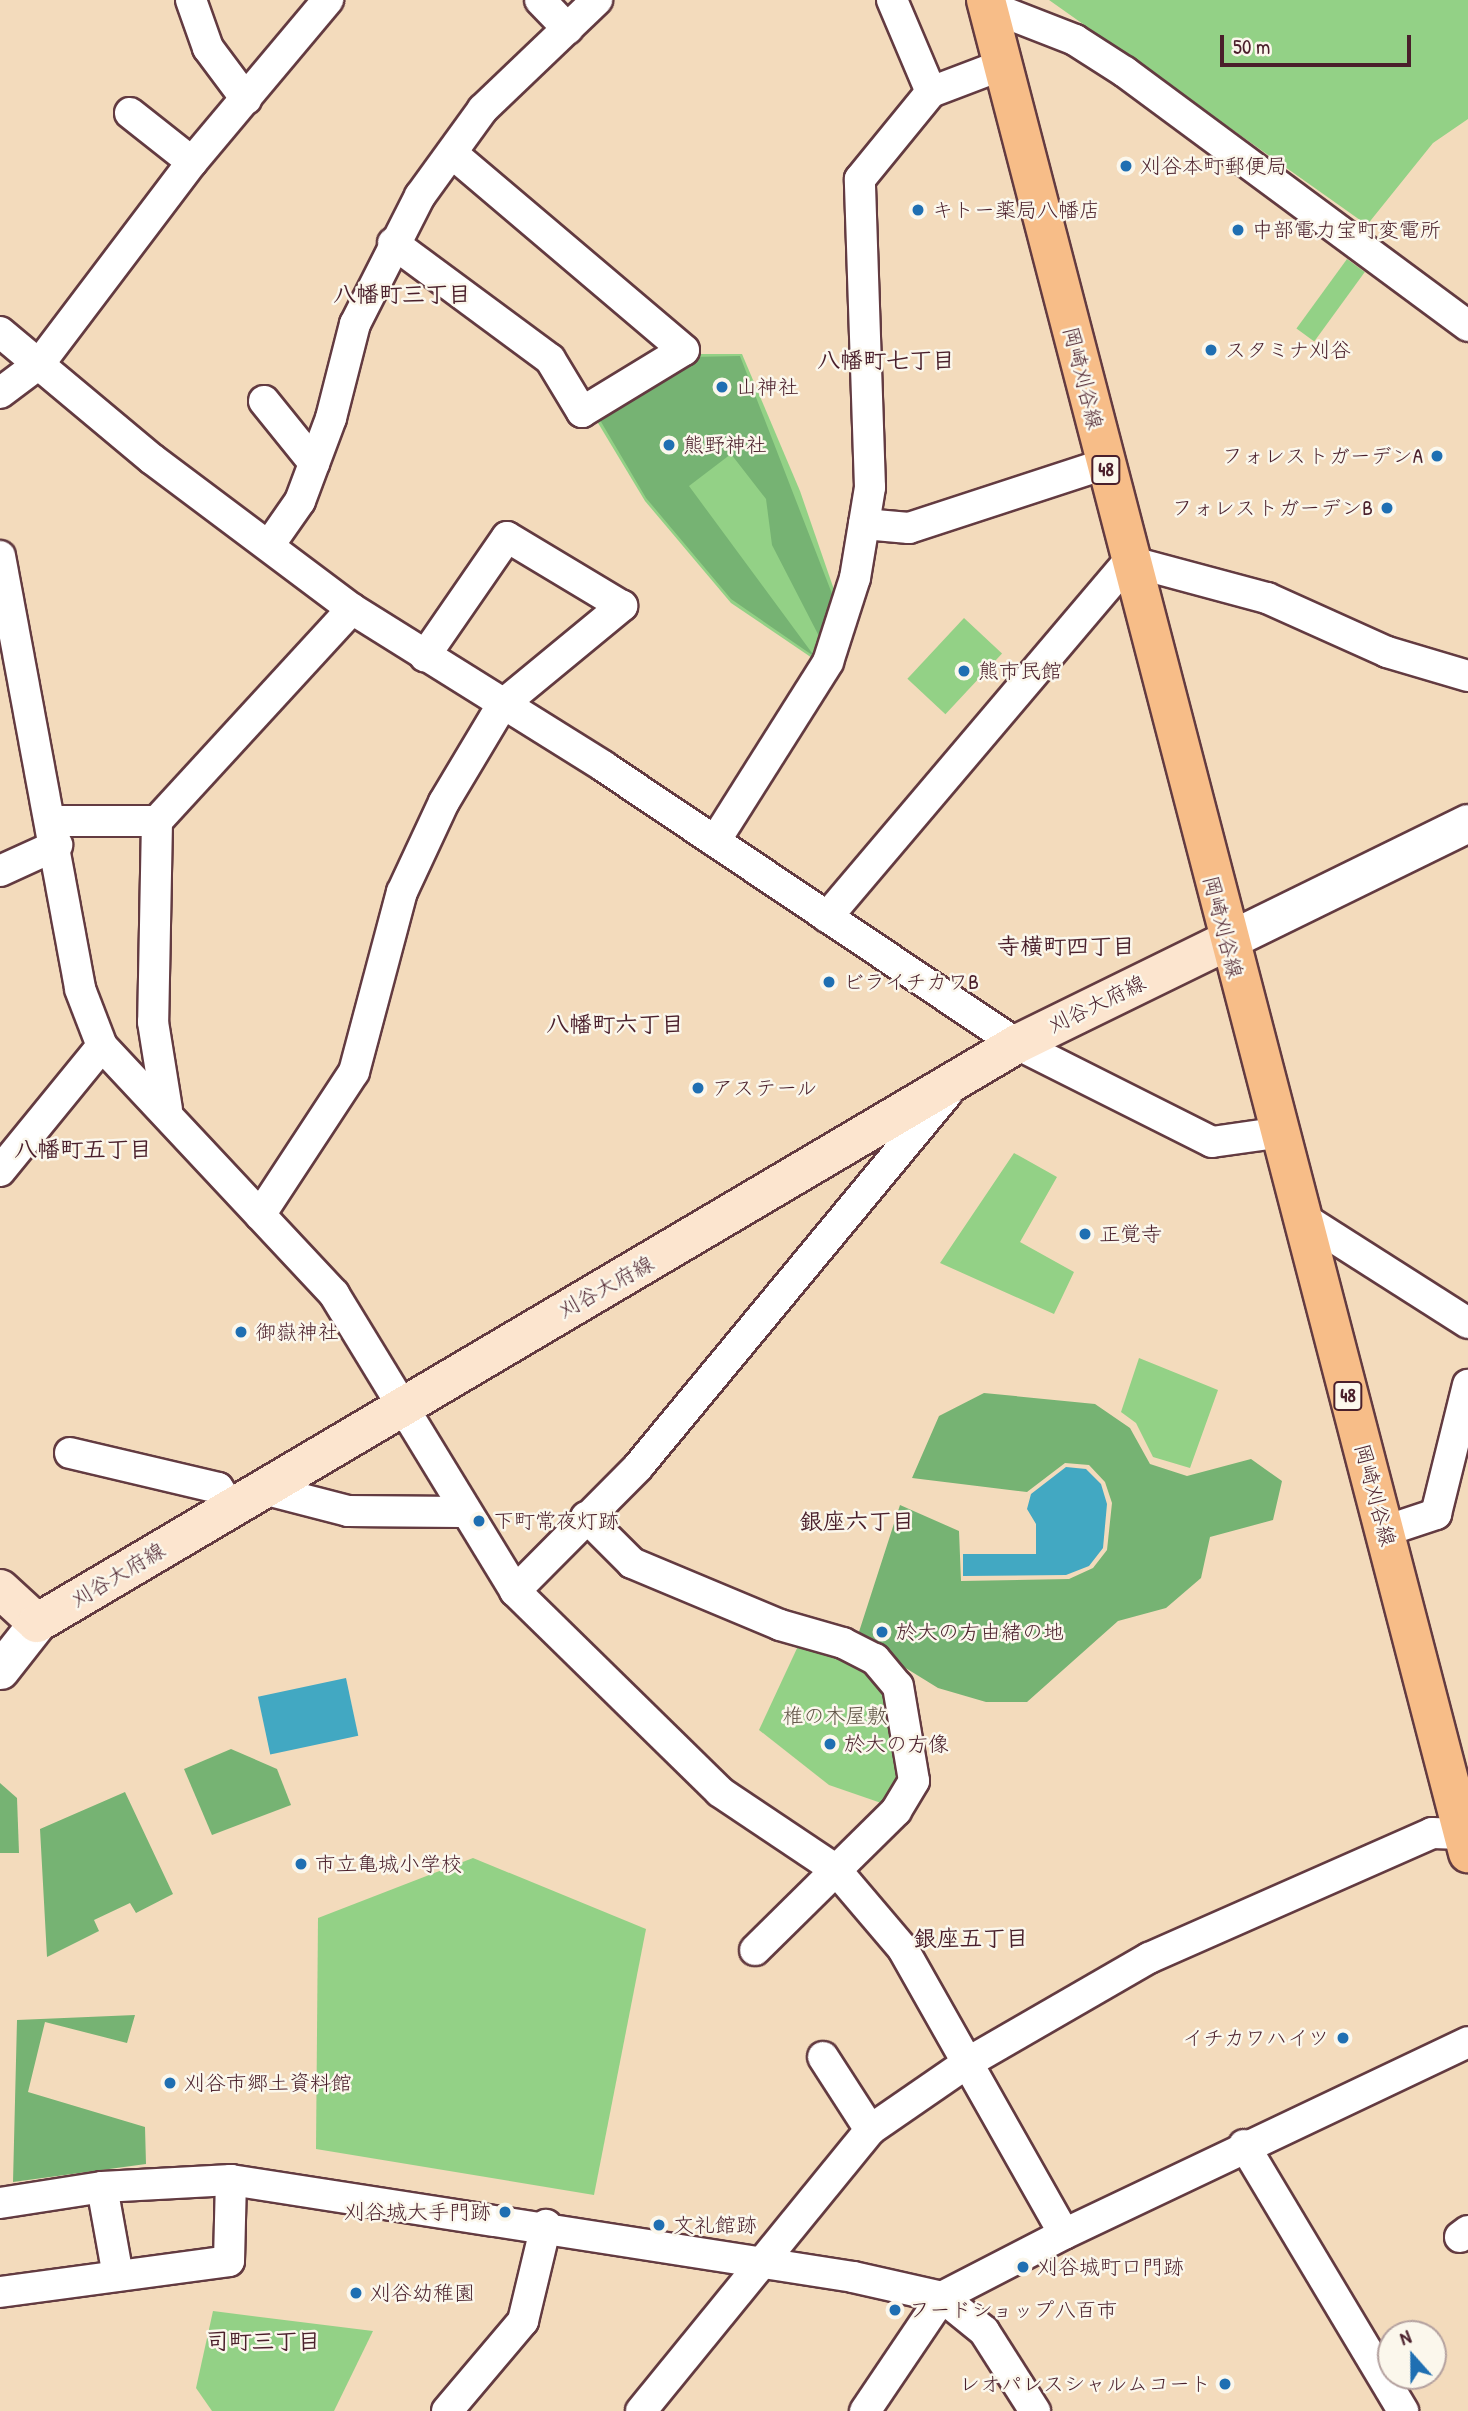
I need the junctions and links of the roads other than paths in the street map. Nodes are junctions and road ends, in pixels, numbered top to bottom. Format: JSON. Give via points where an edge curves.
{"nodes":[{"id":1,"x":191,"y":0,"type":"edge"},
{"id":2,"x":328,"y":0,"type":"edge"},
{"id":3,"x":540,"y":0,"type":"edge"},
{"id":4,"x":597,"y":0,"type":"edge"},
{"id":5,"x":892,"y":0,"type":"edge"},
{"id":6,"x":987,"y":3,"type":"edge"},
{"id":7,"x":568,"y":29,"type":"junction"},
{"id":8,"x":1002,"y":65,"type":"junction"},
{"id":9,"x":931,"y":92,"type":"junction"},
{"id":10,"x":246,"y":99,"type":"junction"},
{"id":11,"x":130,"y":113,"type":"dead end"},
{"id":12,"x":452,"y":153,"type":"junction"},
{"id":13,"x":192,"y":162,"type":"junction"},
{"id":14,"x":393,"y":243,"type":"junction"},
{"id":15,"x":1468,"y":326,"type":"edge"},
{"id":16,"x":0,"y":332,"type":"edge"},
{"id":17,"x":40,"y":363,"type":"junction"},
{"id":18,"x":0,"y":393,"type":"edge"},
{"id":19,"x":264,"y":401,"type":"dead end"},
{"id":20,"x":314,"y":463,"type":"junction"},
{"id":21,"x":1105,"y":464,"type":"junction"},
{"id":22,"x":864,"y":524,"type":"junction"},
{"id":23,"x":270,"y":544,"type":"junction"},
{"id":24,"x":0,"y":556,"type":"edge"},
{"id":25,"x":1129,"y":561,"type":"junction"},
{"id":26,"x":352,"y":609,"type":"junction"},
{"id":27,"x":425,"y":656,"type":"junction"},
{"id":28,"x":1468,"y":676,"type":"edge"},
{"id":29,"x":502,"y":705,"type":"junction"},
{"id":30,"x":158,"y":821,"type":"junction"},
{"id":31,"x":1468,"y":824,"type":"edge"},
{"id":32,"x":55,"y":833,"type":"junction"},
{"id":33,"x":715,"y":841,"type":"junction"},
{"id":34,"x":0,"y":872,"type":"edge"},
{"id":35,"x":827,"y":917,"type":"junction"},
{"id":36,"x":1227,"y":941,"type":"junction"},
{"id":37,"x":1017,"y":1044,"type":"junction"},
{"id":38,"x":102,"y":1046,"type":"junction"},
{"id":39,"x":961,"y":1077,"type":"junction"},
{"id":40,"x":167,"y":1109,"type":"junction"},
{"id":41,"x":1276,"y":1133,"type":"junction"},
{"id":42,"x":0,"y":1171,"type":"edge"},
{"id":43,"x":260,"y":1215,"type":"junction"},
{"id":44,"x":1300,"y":1216,"type":"junction"},
{"id":45,"x":1468,"y":1324,"type":"edge"},
{"id":46,"x":1468,"y":1385,"type":"edge"},
{"id":47,"x":401,"y":1405,"type":"junction"},
{"id":48,"x":70,"y":1453,"type":"dead end"},
{"id":49,"x":263,"y":1489,"type":"junction"},
{"id":50,"x":231,"y":1508,"type":"junction"},
{"id":51,"x":461,"y":1512,"type":"junction"},
{"id":52,"x":586,"y":1517,"type":"junction"},
{"id":53,"x":1385,"y":1531,"type":"junction"},
{"id":54,"x":0,"y":1589,"type":"edge"},
{"id":55,"x":516,"y":1591,"type":"junction"},
{"id":56,"x":37,"y":1623,"type":"junction"},
{"id":57,"x":0,"y":1670,"type":"edge"},
{"id":58,"x":1466,"y":1839,"type":"edge"},
{"id":59,"x":835,"y":1869,"type":"junction"},
{"id":60,"x":755,"y":1950,"type":"dead end"},
{"id":61,"x":1468,"y":2042,"type":"edge"},
{"id":62,"x":823,"y":2057,"type":"dead end"},
{"id":63,"x":967,"y":2063,"type":"junction"},
{"id":64,"x":870,"y":2130,"type":"junction"},
{"id":65,"x":1244,"y":2145,"type":"junction"},
{"id":66,"x":231,"y":2180,"type":"junction"},
{"id":67,"x":102,"y":2187,"type":"junction"},
{"id":68,"x":0,"y":2203,"type":"edge"},
{"id":69,"x":546,"y":2225,"type":"junction"},
{"id":70,"x":1064,"y":2234,"type":"junction"},
{"id":71,"x":767,"y":2262,"type":"junction"},
{"id":72,"x":118,"y":2276,"type":"junction"},
{"id":73,"x":0,"y":2292,"type":"edge"},
{"id":74,"x":942,"y":2297,"type":"junction"},
{"id":75,"x":447,"y":2411,"type":"edge"},
{"id":76,"x":640,"y":2411,"type":"edge"},
{"id":77,"x":865,"y":2411,"type":"edge"},
{"id":78,"x":1035,"y":2411,"type":"edge"},
{"id":79,"x":1403,"y":2411,"type":"edge"}],
"edges":[{"from":1,"to":10,"type":"street","via":[[208,48]]},
{"from":2,"to":10,"type":"street"},
{"from":3,"to":7,"type":"street"},
{"from":4,"to":7,"type":"street"},
{"from":5,"to":9,"type":"street"},
{"from":6,"to":8,"type":"main road","name":"岡崎刈谷線","number":"48"},
{"from":6,"to":15,"type":"street","via":[[1075,40],[1125,72]]},
{"from":7,"to":12,"type":"street","via":[[483,109]]},
{"from":8,"to":9,"type":"street"},
{"from":8,"to":21,"type":"main road","name":"岡崎刈谷線","number":"48"},
{"from":9,"to":22,"type":"street","via":[[859,179],[870,487]]},
{"from":10,"to":13,"type":"street"},
{"from":11,"to":13,"type":"street"},
{"from":12,"to":14,"type":"street"},
{"from":12,"to":14,"type":"street","via":[[684,350],[582,412],[550,359]]},
{"from":13,"to":17,"type":"street"},
{"from":14,"to":20,"type":"street","via":[[355,324]]},
{"from":16,"to":17,"type":"street"},
{"from":17,"to":18,"type":"street"},
{"from":17,"to":23,"type":"street","via":[[152,458]]},
{"from":19,"to":20,"type":"street"},
{"from":20,"to":23,"type":"street","via":[[300,501]]},
{"from":21,"to":22,"type":"street","via":[[909,528]]},
{"from":21,"to":25,"type":"main road","name":"岡崎刈谷線","number":"48"},
{"from":22,"to":33,"type":"street","via":[[828,662]]},
{"from":23,"to":26,"type":"street"},
{"from":24,"to":32,"type":"street"},
{"from":25,"to":28,"type":"street","via":[[1267,598],[1387,652]]},
{"from":25,"to":35,"type":"street"},
{"from":25,"to":36,"type":"main road","name":"岡崎刈谷線","number":"48"},
{"from":26,"to":27,"type":"street"},
{"from":26,"to":30,"type":"street"},
{"from":27,"to":29,"type":"street"},
{"from":27,"to":29,"type":"street","via":[[507,537],[622,607]]},
{"from":29,"to":33,"type":"street"},
{"from":29,"to":43,"type":"street","via":[[444,802],[402,892],[354,1072]]},
{"from":30,"to":32,"type":"street"},
{"from":30,"to":40,"type":"street","via":[[153,1022]]},
{"from":31,"to":36,"type":"street"},
{"from":32,"to":34,"type":"street"},
{"from":32,"to":38,"type":"street","via":[[80,989]]},
{"from":33,"to":35,"type":"street"},
{"from":35,"to":37,"type":"street","via":[[1005,1030]]},
{"from":36,"to":37,"type":"main road","name":"刈谷大府線"},
{"from":36,"to":41,"type":"main road","name":"岡崎刈谷線","number":"48"},
{"from":37,"to":39,"type":"main road","name":"刈谷大府線"},
{"from":37,"to":41,"type":"street","via":[[1212,1142]]},
{"from":38,"to":40,"type":"street"},
{"from":38,"to":42,"type":"street"},
{"from":39,"to":47,"type":"main road","name":"刈谷大府線","via":[[739,1213]]},
{"from":39,"to":52,"type":"street","via":[[638,1467]]},
{"from":40,"to":43,"type":"street"},
{"from":41,"to":44,"type":"main road","name":"岡崎刈谷線","number":"48"},
{"from":43,"to":47,"type":"street","via":[[334,1294]]},
{"from":44,"to":45,"type":"street"},
{"from":44,"to":53,"type":"main road","name":"岡崎刈谷線","number":"48"},
{"from":46,"to":53,"type":"street","via":[[1436,1514]]},
{"from":47,"to":49,"type":"main road","name":"刈谷大府線"},
{"from":47,"to":51,"type":"street"},
{"from":48,"to":50,"type":"street","via":[[218,1488]]},
{"from":49,"to":50,"type":"main road","name":"刈谷大府線"},
{"from":49,"to":51,"type":"street","via":[[348,1511]]},
{"from":50,"to":56,"type":"main road","name":"刈谷大府線"},
{"from":51,"to":55,"type":"street"},
{"from":52,"to":55,"type":"street"},
{"from":52,"to":59,"type":"street","via":[[632,1563],[767,1620],[843,1643],[875,1659],[898,1686],[914,1781],[896,1811]]},
{"from":53,"to":58,"type":"main road","name":"岡崎刈谷線","number":"48"},
{"from":54,"to":56,"type":"main road"},
{"from":55,"to":59,"type":"street","via":[[720,1792]]},
{"from":56,"to":57,"type":"street"},
{"from":58,"to":63,"type":"street","via":[[1432,1833],[1149,1958]]},
{"from":59,"to":60,"type":"street"},
{"from":59,"to":63,"type":"street","via":[[903,1949]]},
{"from":61,"to":65,"type":"street"},
{"from":62,"to":64,"type":"street"},
{"from":63,"to":64,"type":"street"},
{"from":63,"to":70,"type":"street"},
{"from":64,"to":71,"type":"street"},
{"from":65,"to":70,"type":"street"},
{"from":65,"to":79,"type":"street"},
{"from":66,"to":67,"type":"street"},
{"from":66,"to":69,"type":"street"},
{"from":66,"to":72,"type":"street","via":[[229,2261]]},
{"from":67,"to":68,"type":"street"},
{"from":67,"to":72,"type":"street"},
{"from":69,"to":71,"type":"street"},
{"from":69,"to":75,"type":"street","via":[[523,2321]]},
{"from":70,"to":74,"type":"street"},
{"from":71,"to":74,"type":"street"},
{"from":71,"to":76,"type":"street"},
{"from":72,"to":73,"type":"street"},
{"from":74,"to":77,"type":"street"},
{"from":74,"to":78,"type":"street","via":[[984,2331]]}]}
